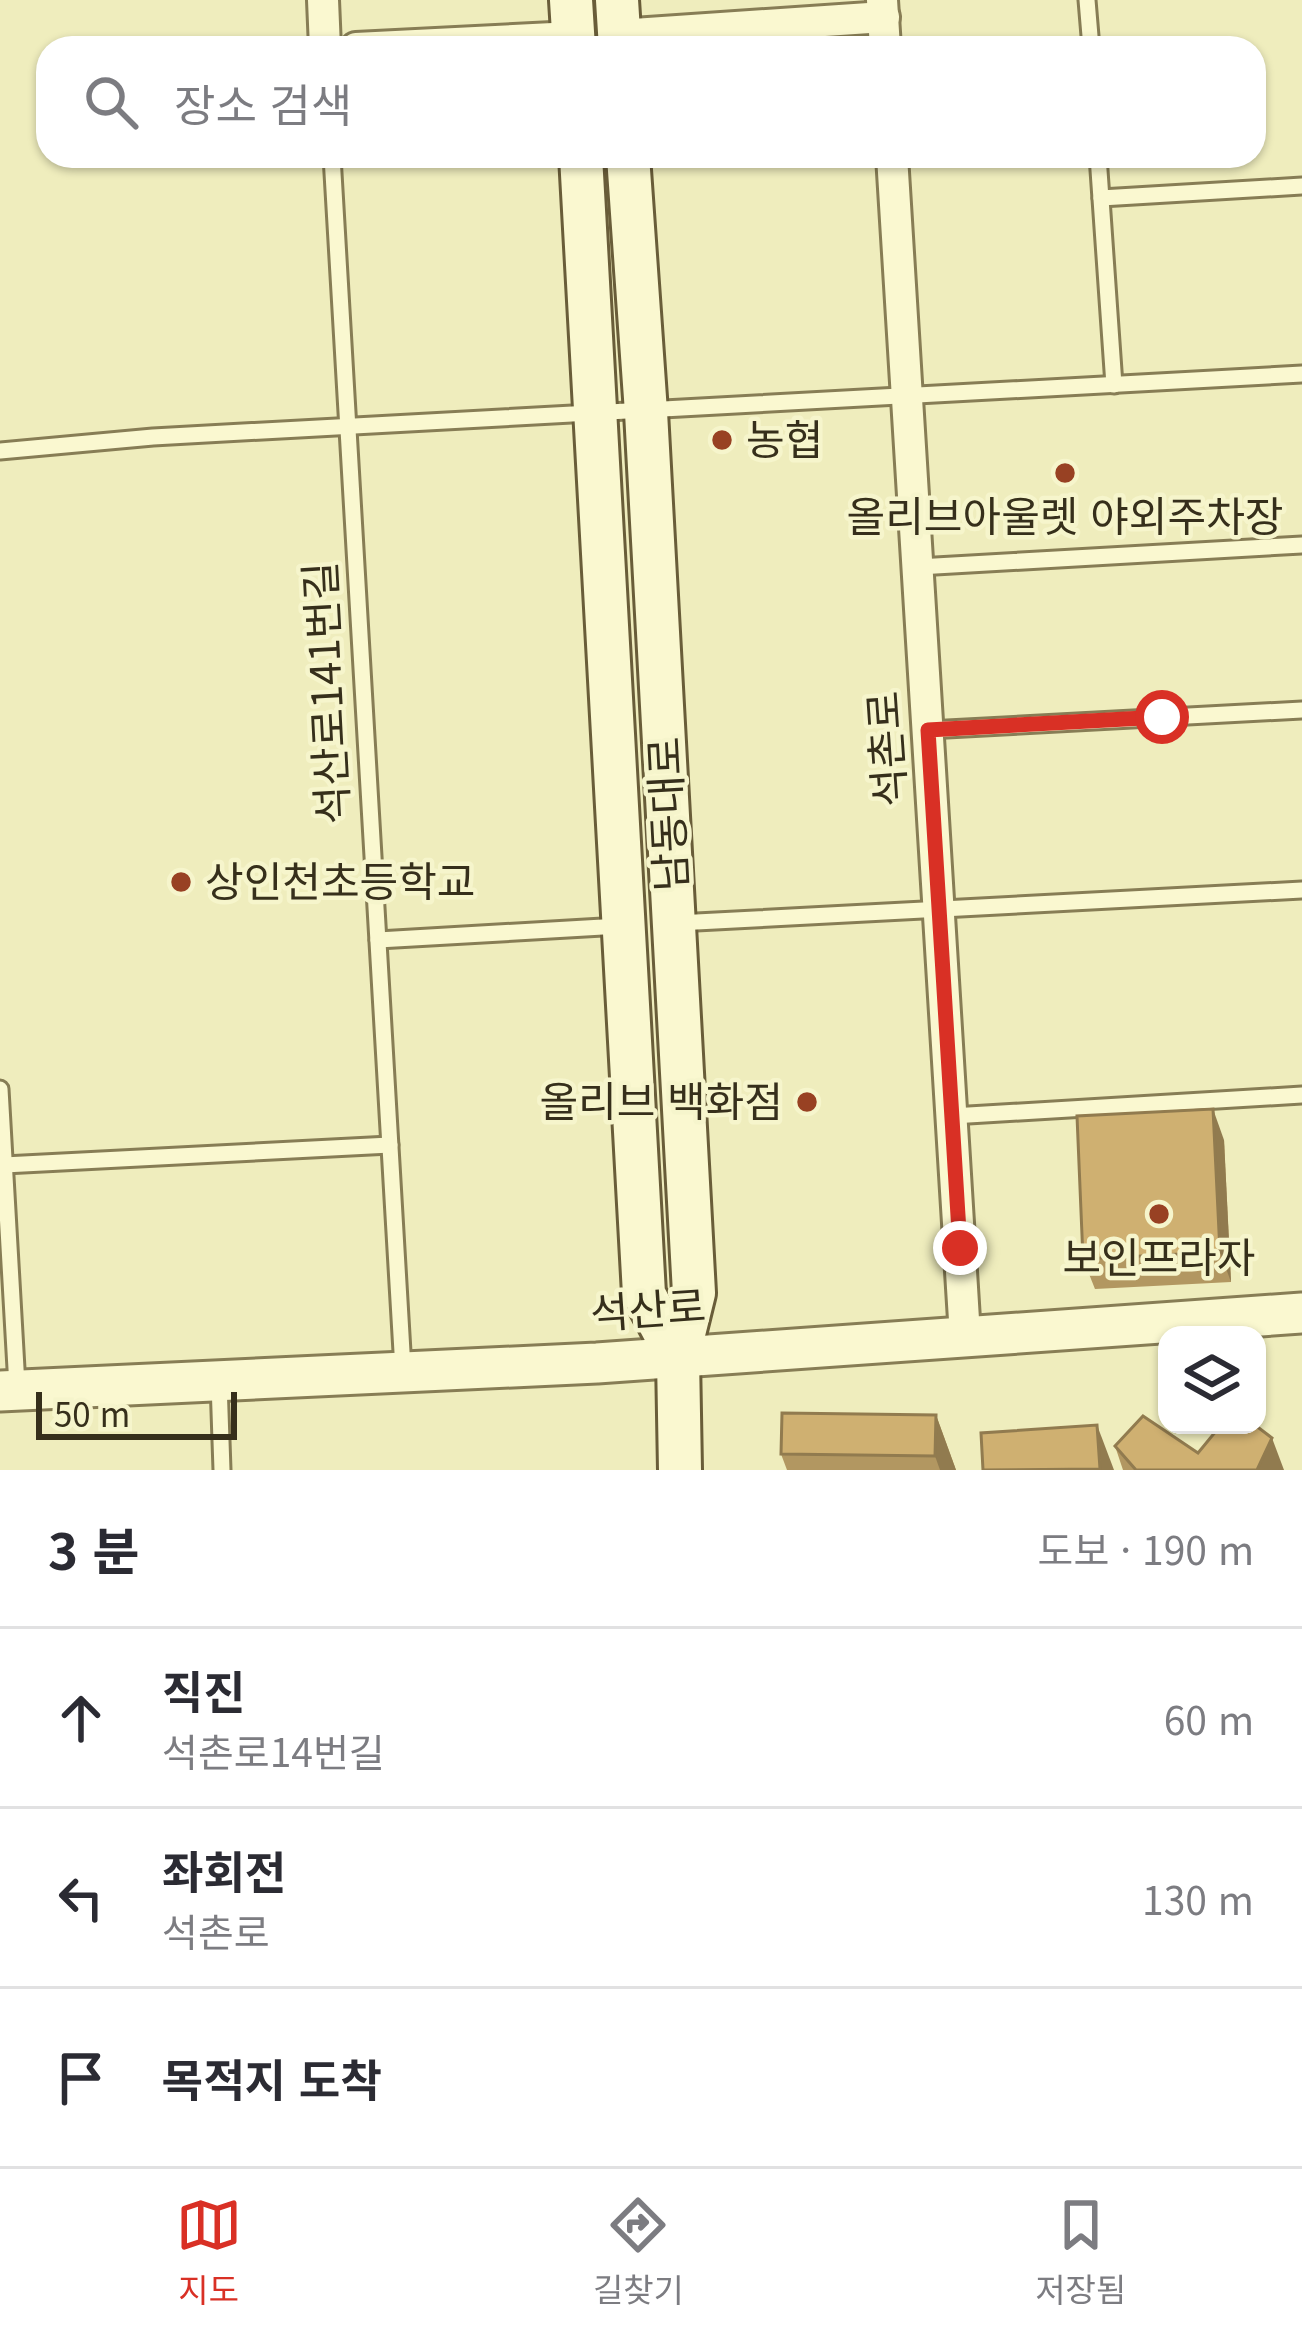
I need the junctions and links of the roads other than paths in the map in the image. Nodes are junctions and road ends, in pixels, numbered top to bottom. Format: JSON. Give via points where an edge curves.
{"nodes":[{"id":1,"x":322,"y":0,"type":"edge"},
{"id":2,"x":1087,"y":0,"type":"edge"},
{"id":3,"x":884,"y":22,"type":"edge"},
{"id":4,"x":573,"y":28,"type":"edge"},
{"id":5,"x":619,"y":28,"type":"edge"},
{"id":6,"x":325,"y":36,"type":"edge"},
{"id":7,"x":486,"y":36,"type":"edge"},
{"id":8,"x":1090,"y":36,"type":"edge"},
{"id":9,"x":333,"y":168,"type":"edge"},
{"id":10,"x":583,"y":168,"type":"edge"},
{"id":11,"x":628,"y":168,"type":"edge"},
{"id":12,"x":893,"y":168,"type":"edge"},
{"id":13,"x":1099,"y":168,"type":"edge"},
{"id":14,"x":1302,"y":186,"type":"edge"},
{"id":15,"x":1101,"y":199,"type":"junction"},
{"id":16,"x":1302,"y":374,"type":"edge"},
{"id":17,"x":1114,"y":385,"type":"junction"},
{"id":18,"x":907,"y":397,"type":"junction"},
{"id":19,"x":620,"y":413,"type":"junction"},
{"id":20,"x":348,"y":426,"type":"junction"},
{"id":21,"x":0,"y":451,"type":"edge"},
{"id":22,"x":1302,"y":545,"type":"edge"},
{"id":23,"x":918,"y":567,"type":"junction"},
{"id":24,"x":1302,"y":710,"type":"edge"},
{"id":25,"x":928,"y":730,"type":"junction"},
{"id":26,"x":1302,"y":890,"type":"edge"},
{"id":27,"x":939,"y":909,"type":"junction"},
{"id":28,"x":674,"y":923,"type":"junction"},
{"id":29,"x":622,"y":926,"type":"junction"},
{"id":30,"x":378,"y":940,"type":"junction"},
{"id":31,"x":0,"y":1089,"type":"edge"},
{"id":32,"x":1302,"y":1095,"type":"edge"},
{"id":33,"x":952,"y":1116,"type":"junction"},
{"id":34,"x":390,"y":1145,"type":"junction"},
{"id":35,"x":4,"y":1166,"type":"junction"},
{"id":36,"x":1302,"y":1313,"type":"edge"},
{"id":37,"x":965,"y":1336,"type":"junction"},
{"id":38,"x":678,"y":1358,"type":"junction"},
{"id":39,"x":403,"y":1370,"type":"junction"},
{"id":40,"x":218,"y":1379,"type":"junction"},
{"id":41,"x":9,"y":1390,"type":"edge"},
{"id":42,"x":223,"y":1470,"type":"edge"},
{"id":43,"x":680,"y":1470,"type":"edge"}],
"edges":[{"from":1,"to":6,"type":"street"},
{"from":2,"to":8,"type":"lane"},
{"from":3,"to":5,"type":"street"},
{"from":4,"to":7,"type":"street"},
{"from":9,"to":20,"type":"lane","name":"석산로141번길"},
{"from":10,"to":19,"type":"main road"},
{"from":11,"to":19,"type":"main road","name":"남동대로"},
{"from":12,"to":18,"type":"street","name":"석촌로"},
{"from":13,"to":15,"type":"lane"},
{"from":14,"to":15,"type":"lane"},
{"from":15,"to":17,"type":"lane"},
{"from":16,"to":17,"type":"lane"},
{"from":17,"to":18,"type":"lane"},
{"from":18,"to":19,"type":"lane"},
{"from":18,"to":23,"type":"street","name":"석촌로"},
{"from":19,"to":20,"type":"lane"},
{"from":19,"to":28,"type":"main road","name":"남동대로"},
{"from":19,"to":29,"type":"main road"},
{"from":20,"to":21,"type":"lane"},
{"from":20,"to":30,"type":"lane","name":"석산로141번길"},
{"from":22,"to":23,"type":"lane"},
{"from":23,"to":25,"type":"street","name":"석촌로"},
{"from":24,"to":25,"type":"lane"},
{"from":25,"to":27,"type":"street","name":"석촌로"},
{"from":26,"to":27,"type":"lane"},
{"from":27,"to":28,"type":"lane"},
{"from":27,"to":33,"type":"street","name":"석촌로"},
{"from":28,"to":38,"type":"main road","name":"남동대로","via":[[694,1293]]},
{"from":29,"to":30,"type":"lane","name":"남동대로"},
{"from":29,"to":38,"type":"main road","via":[[644,1294]]},
{"from":30,"to":34,"type":"lane","name":"석산로141번길"},
{"from":31,"to":35,"type":"lane"},
{"from":32,"to":33,"type":"lane"},
{"from":33,"to":37,"type":"street","name":"석촌로"},
{"from":34,"to":35,"type":"lane"},
{"from":34,"to":39,"type":"lane","name":"석산로141번길"},
{"from":35,"to":41,"type":"lane"},
{"from":36,"to":37,"type":"street","name":"석산로"},
{"from":37,"to":38,"type":"street","name":"석산로"},
{"from":38,"to":39,"type":"street","name":"석산로"},
{"from":38,"to":43,"type":"main road","name":"남동대로"},
{"from":39,"to":40,"type":"street","name":"석산로"},
{"from":40,"to":41,"type":"street","name":"석산로"},
{"from":40,"to":42,"type":"lane"}]}
